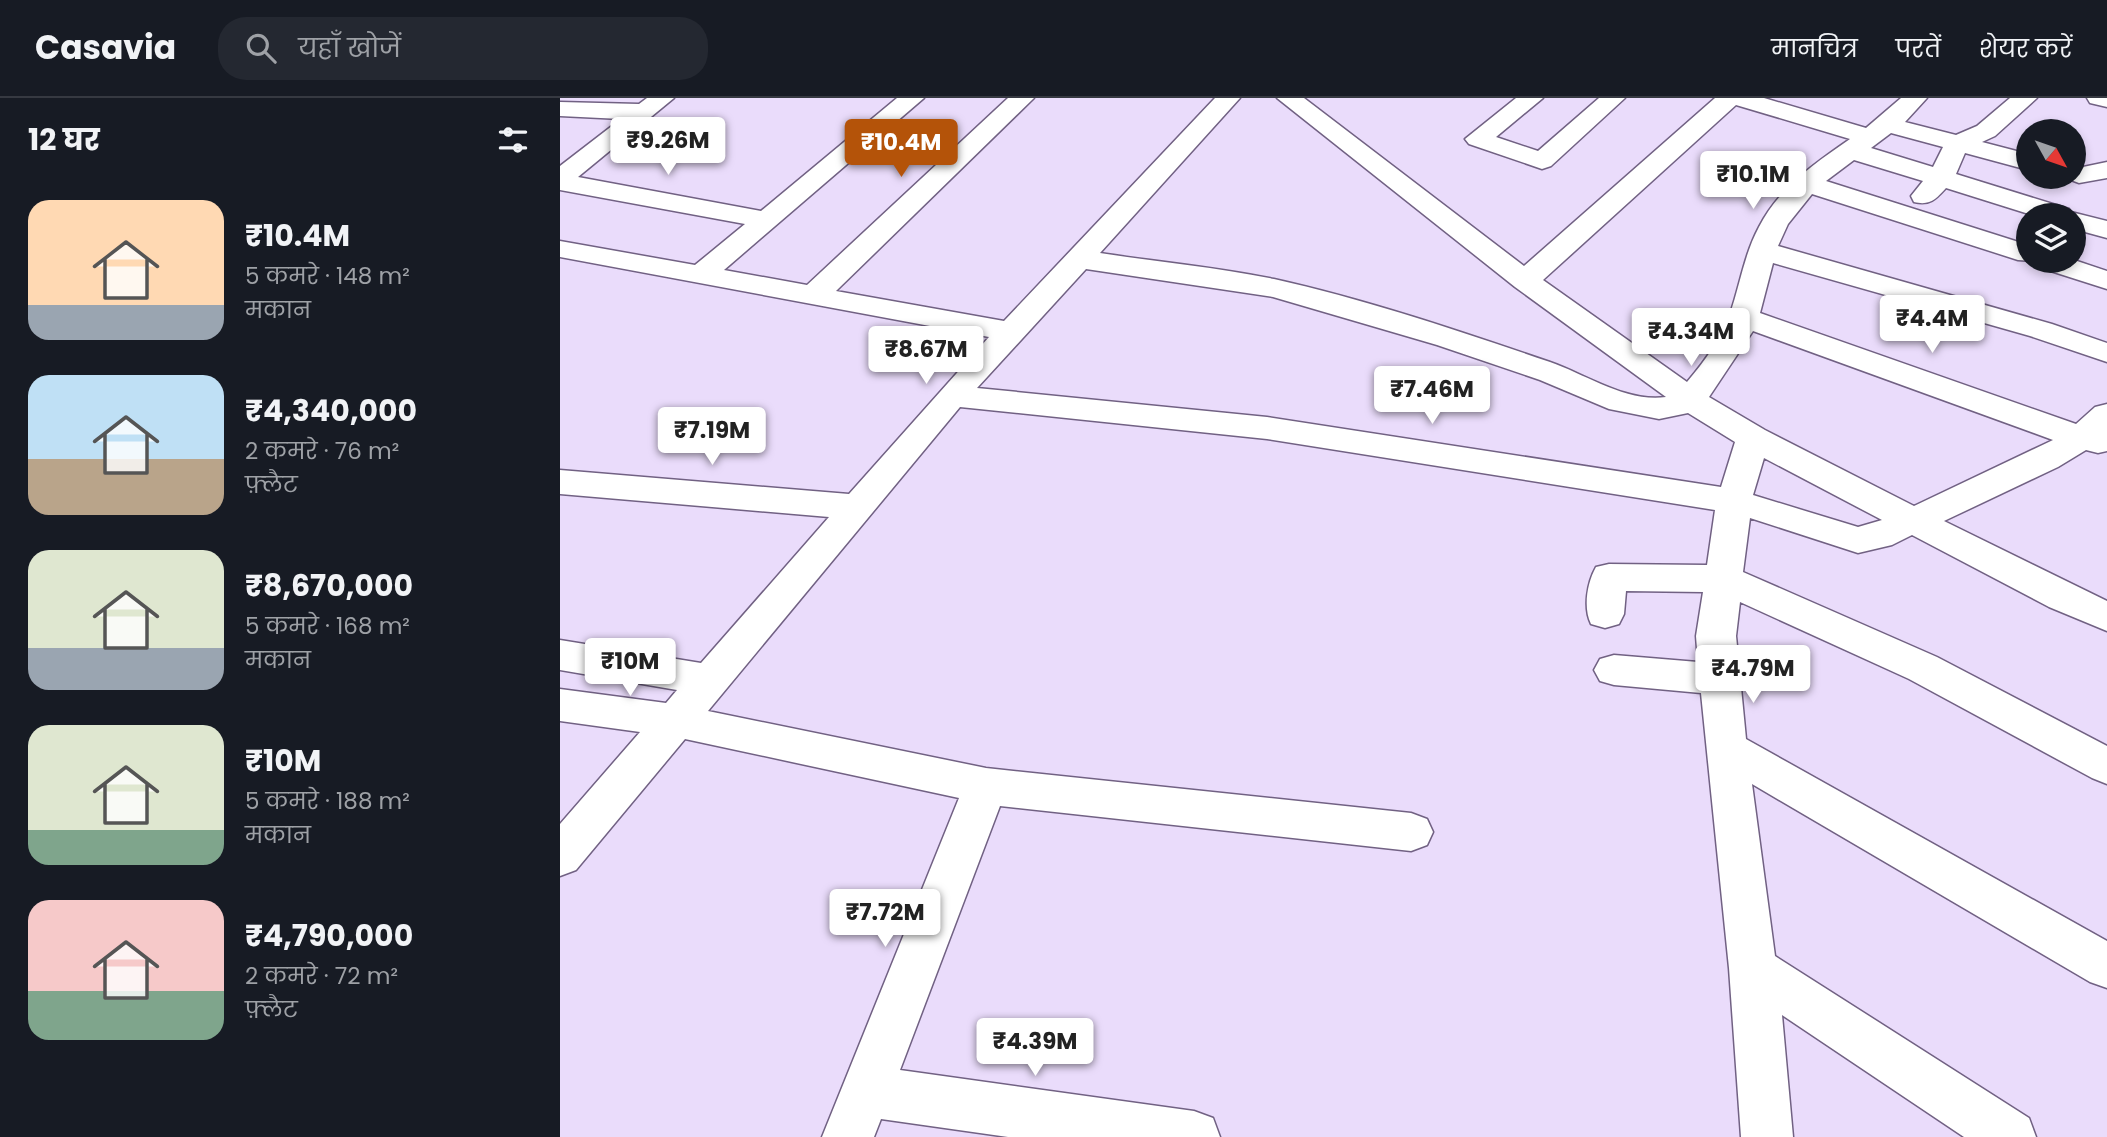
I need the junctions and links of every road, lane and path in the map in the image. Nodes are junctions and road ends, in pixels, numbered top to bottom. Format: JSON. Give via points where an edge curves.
{"nodes":[{"id":1,"x":912,"y":98,"type":"edge"},
{"id":2,"x":1023,"y":98,"type":"edge"},
{"id":3,"x":1228,"y":98,"type":"edge"},
{"id":4,"x":1289,"y":98,"type":"edge"},
{"id":5,"x":1531,"y":98,"type":"edge"},
{"id":6,"x":1613,"y":98,"type":"edge"},
{"id":7,"x":1728,"y":98,"type":"edge"},
{"id":8,"x":1738,"y":98,"type":"edge"},
{"id":9,"x":1915,"y":98,"type":"edge"},
{"id":10,"x":2025,"y":98,"type":"edge"},
{"id":11,"x":2099,"y":98,"type":"edge"},
{"id":12,"x":2107,"y":100,"type":"edge"},
{"id":13,"x":653,"y":105,"type":"edge"},
{"id":14,"x":560,"y":108,"type":"edge"},
{"id":15,"x":1870,"y":137,"type":"junction"},
{"id":16,"x":1957,"y":144,"type":"junction"},
{"id":17,"x":2016,"y":159,"type":"edge"},
{"id":18,"x":2107,"y":170,"type":"edge"},
{"id":19,"x":2086,"y":176,"type":"edge"},
{"id":20,"x":1941,"y":178,"type":"junction"},
{"id":21,"x":560,"y":180,"type":"edge"},
{"id":22,"x":1806,"y":183,"type":"junction"},
{"id":23,"x":2021,"y":203,"type":"edge"},
{"id":24,"x":1906,"y":215,"type":"junction"},
{"id":25,"x":767,"y":220,"type":"junction"},
{"id":26,"x":2086,"y":224,"type":"edge"},
{"id":27,"x":2107,"y":230,"type":"edge"},
{"id":28,"x":560,"y":249,"type":"edge"},
{"id":29,"x":2016,"y":250,"type":"edge"},
{"id":30,"x":1764,"y":251,"type":"junction"},
{"id":31,"x":1079,"y":259,"type":"junction"},
{"id":32,"x":2085,"y":273,"type":"edge"},
{"id":33,"x":701,"y":275,"type":"junction"},
{"id":34,"x":2107,"y":280,"type":"edge"},
{"id":35,"x":1525,"y":281,"type":"junction"},
{"id":36,"x":813,"y":296,"type":"junction"},
{"id":37,"x":1744,"y":317,"type":"junction"},
{"id":38,"x":1012,"y":332,"type":"junction"},
{"id":39,"x":2107,"y":352,"type":"edge"},
{"id":40,"x":952,"y":396,"type":"junction"},
{"id":41,"x":1689,"y":399,"type":"junction"},
{"id":42,"x":2107,"y":414,"type":"edge"},
{"id":43,"x":1753,"y":438,"type":"junction"},
{"id":44,"x":2094,"y":441,"type":"edge"},
{"id":45,"x":560,"y":482,"type":"edge"},
{"id":46,"x":1734,"y":501,"type":"junction"},
{"id":47,"x":859,"y":507,"type":"junction"},
{"id":48,"x":1912,"y":520,"type":"junction"},
{"id":49,"x":1723,"y":579,"type":"junction"},
{"id":50,"x":1605,"y":614,"type":"dead end"},
{"id":51,"x":2107,"y":617,"type":"edge"},
{"id":52,"x":560,"y":655,"type":"edge"},
{"id":53,"x":1614,"y":670,"type":"dead end"},
{"id":54,"x":1720,"y":679,"type":"junction"},
{"id":55,"x":710,"y":680,"type":"junction"},
{"id":56,"x":560,"y":705,"type":"edge"},
{"id":57,"x":677,"y":721,"type":"junction"},
{"id":58,"x":1726,"y":748,"type":"junction"},
{"id":59,"x":2107,"y":766,"type":"edge"},
{"id":60,"x":986,"y":786,"type":"junction"},
{"id":61,"x":1411,"y":832,"type":"dead end"},
{"id":62,"x":560,"y":856,"type":"edge"},
{"id":63,"x":2107,"y":967,"type":"edge"},
{"id":64,"x":1753,"y":968,"type":"junction"},
{"id":65,"x":857,"y":1114,"type":"edge"},
{"id":66,"x":1194,"y":1137,"type":"edge"},
{"id":67,"x":1767,"y":1137,"type":"edge"},
{"id":68,"x":2010,"y":1137,"type":"edge"}],
"edges":[{"from":1,"to":25,"type":"street"},
{"from":2,"to":36,"type":"street"},
{"from":3,"to":31,"type":"street"},
{"from":4,"to":35,"type":"street"},
{"from":5,"to":6,"type":"street","via":[[1478,139],[1542,160]]},
{"from":7,"to":35,"type":"street"},
{"from":8,"to":15,"type":"street"},
{"from":9,"to":15,"type":"street"},
{"from":10,"to":16,"type":"street","via":[[1986,131]]},
{"from":11,"to":12,"type":"street"},
{"from":13,"to":14,"type":"street"},
{"from":13,"to":21,"type":"street"},
{"from":15,"to":16,"type":"street"},
{"from":15,"to":20,"type":"street"},
{"from":15,"to":22,"type":"street"},
{"from":16,"to":17,"type":"street"},
{"from":16,"to":20,"type":"street"},
{"from":18,"to":19,"type":"street"},
{"from":20,"to":23,"type":"street"},
{"from":20,"to":24,"type":"street"},
{"from":21,"to":25,"type":"street"},
{"from":22,"to":24,"type":"street"},
{"from":22,"to":30,"type":"street","via":[[1774,223]]},
{"from":24,"to":29,"type":"street"},
{"from":25,"to":33,"type":"street"},
{"from":26,"to":27,"type":"street"},
{"from":28,"to":33,"type":"street"},
{"from":30,"to":37,"type":"street"},
{"from":30,"to":39,"type":"street"},
{"from":31,"to":38,"type":"street"},
{"from":31,"to":41,"type":"street","via":[[1271,288],[1340,306],[1554,373],[1637,407],[1666,408]]},
{"from":32,"to":34,"type":"street"},
{"from":33,"to":36,"type":"street"},
{"from":35,"to":41,"type":"street"},
{"from":36,"to":38,"type":"street"},
{"from":37,"to":41,"type":"street"},
{"from":37,"to":44,"type":"street"},
{"from":38,"to":40,"type":"street"},
{"from":40,"to":46,"type":"street","via":[[1267,428]]},
{"from":40,"to":47,"type":"street"},
{"from":41,"to":43,"type":"street"},
{"from":42,"to":44,"type":"street"},
{"from":43,"to":46,"type":"street"},
{"from":43,"to":48,"type":"street"},
{"from":44,"to":48,"type":"street"},
{"from":45,"to":47,"type":"street"},
{"from":46,"to":48,"type":"street","via":[[1858,540],[1879,536]]},
{"from":46,"to":49,"type":"street"},
{"from":47,"to":55,"type":"street"},
{"from":48,"to":51,"type":"street"},
{"from":49,"to":50,"type":"street","via":[[1609,577]]},
{"from":49,"to":54,"type":"street","via":[[1716,636]]},
{"from":49,"to":59,"type":"street","via":[[1923,668]]},
{"from":52,"to":55,"type":"street"},
{"from":53,"to":54,"type":"street"},
{"from":54,"to":58,"type":"street"},
{"from":55,"to":57,"type":"street"},
{"from":56,"to":57,"type":"street"},
{"from":57,"to":60,"type":"street"},
{"from":57,"to":62,"type":"street"},
{"from":58,"to":63,"type":"street"},
{"from":58,"to":64,"type":"street"},
{"from":60,"to":61,"type":"street"},
{"from":60,"to":65,"type":"street"},
{"from":64,"to":67,"type":"street"},
{"from":64,"to":68,"type":"street"},
{"from":65,"to":66,"type":"street"}]}
